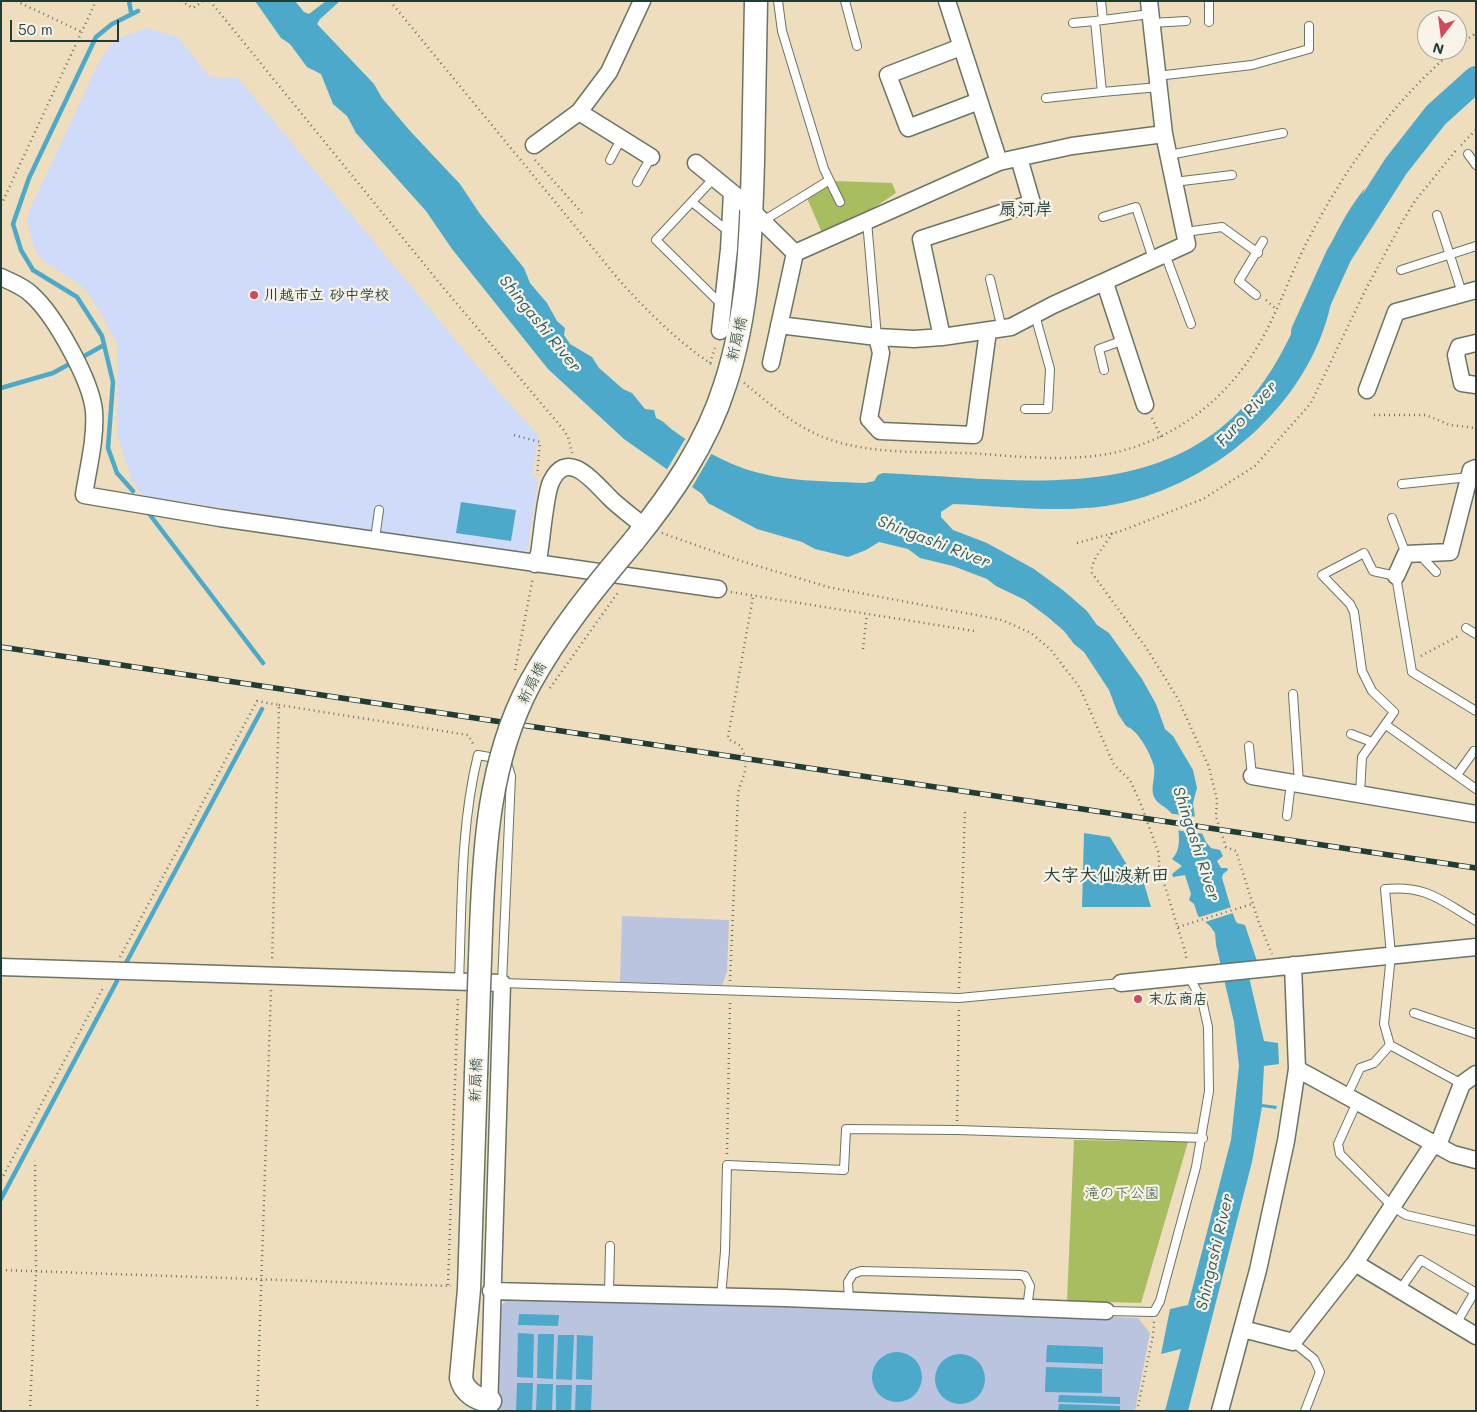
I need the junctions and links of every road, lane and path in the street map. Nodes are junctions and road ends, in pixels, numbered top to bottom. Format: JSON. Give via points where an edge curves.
{"nodes":[{"id":1,"x":16,"y":1,"type":"edge"},
{"id":2,"x":96,"y":1,"type":"edge"},
{"id":3,"x":181,"y":1,"type":"edge"},
{"id":4,"x":203,"y":1,"type":"edge"},
{"id":5,"x":210,"y":1,"type":"edge"},
{"id":6,"x":390,"y":1,"type":"edge"},
{"id":7,"x":642,"y":1,"type":"edge"},
{"id":8,"x":756,"y":1,"type":"edge"},
{"id":9,"x":778,"y":1,"type":"edge"},
{"id":10,"x":844,"y":1,"type":"edge"},
{"id":11,"x":947,"y":1,"type":"edge"},
{"id":12,"x":1101,"y":1,"type":"edge"},
{"id":13,"x":1208,"y":1,"type":"edge"},
{"id":14,"x":1150,"y":13,"type":"edge"},
{"id":15,"x":1099,"y":20,"type":"junction"},
{"id":16,"x":1186,"y":21,"type":"dead end"},
{"id":17,"x":1209,"y":22,"type":"dead end"},
{"id":18,"x":1073,"y":23,"type":"dead end"},
{"id":19,"x":1309,"y":26,"type":"dead end"},
{"id":20,"x":82,"y":32,"type":"junction"},
{"id":21,"x":858,"y":46,"type":"dead end"},
{"id":22,"x":962,"y":47,"type":"junction"},
{"id":23,"x":1442,"y":60,"type":"edge"},
{"id":24,"x":1158,"y":81,"type":"junction"},
{"id":25,"x":1102,"y":92,"type":"junction"},
{"id":26,"x":1046,"y":98,"type":"dead end"},
{"id":27,"x":979,"y":102,"type":"junction"},
{"id":28,"x":579,"y":112,"type":"junction"},
{"id":29,"x":1384,"y":122,"type":"dead end"},
{"id":30,"x":1476,"y":130,"type":"edge"},
{"id":31,"x":1283,"y":133,"type":"dead end"},
{"id":32,"x":1164,"y":134,"type":"junction"},
{"id":33,"x":621,"y":139,"type":"junction"},
{"id":34,"x":534,"y":145,"type":"joint"},
{"id":35,"x":1468,"y":154,"type":"dead end"},
{"id":36,"x":1168,"y":155,"type":"junction"},
{"id":37,"x":651,"y":157,"type":"joint"},
{"id":38,"x":1019,"y":158,"type":"junction"},
{"id":39,"x":610,"y":160,"type":"dead end"},
{"id":40,"x":999,"y":162,"type":"junction"},
{"id":41,"x":696,"y":163,"type":"dead end"},
{"id":42,"x":1476,"y":165,"type":"edge"},
{"id":43,"x":1232,"y":175,"type":"dead end"},
{"id":44,"x":714,"y":178,"type":"junction"},
{"id":45,"x":828,"y":181,"type":"junction"},
{"id":46,"x":637,"y":182,"type":"dead end"},
{"id":47,"x":1174,"y":182,"type":"junction"},
{"id":48,"x":732,"y":193,"type":"junction"},
{"id":49,"x":692,"y":202,"type":"junction"},
{"id":50,"x":840,"y":202,"type":"dead end"},
{"id":51,"x":1,"y":205,"type":"edge"},
{"id":52,"x":582,"y":213,"type":"dead end"},
{"id":53,"x":1437,"y":215,"type":"dead end"},
{"id":54,"x":758,"y":216,"type":"junction"},
{"id":55,"x":1103,"y":217,"type":"dead end"},
{"id":56,"x":867,"y":219,"type":"junction"},
{"id":57,"x":1185,"y":232,"type":"junction"},
{"id":58,"x":730,"y":233,"type":"junction"},
{"id":59,"x":1263,"y":241,"type":"dead end"},
{"id":60,"x":1476,"y":246,"type":"edge"},
{"id":61,"x":794,"y":252,"type":"junction"},
{"id":62,"x":1258,"y":252,"type":"junction"},
{"id":63,"x":1450,"y":254,"type":"junction"},
{"id":64,"x":1159,"y":256,"type":"junction"},
{"id":65,"x":1401,"y":270,"type":"dead end"},
{"id":66,"x":1,"y":277,"type":"edge"},
{"id":67,"x":990,"y":279,"type":"dead end"},
{"id":68,"x":1106,"y":283,"type":"junction"},
{"id":69,"x":1469,"y":291,"type":"edge"},
{"id":70,"x":1256,"y":295,"type":"dead end"},
{"id":71,"x":724,"y":307,"type":"junction"},
{"id":72,"x":1035,"y":315,"type":"junction"},
{"id":73,"x":1190,"y":324,"type":"dead end"},
{"id":74,"x":779,"y":325,"type":"junction"},
{"id":75,"x":995,"y":330,"type":"junction"},
{"id":76,"x":720,"y":331,"type":"dead end"},
{"id":77,"x":877,"y":337,"type":"junction"},
{"id":78,"x":942,"y":338,"type":"junction"},
{"id":79,"x":1124,"y":340,"type":"junction"},
{"id":80,"x":1476,"y":343,"type":"edge"},
{"id":81,"x":712,"y":358,"type":"dead end"},
{"id":82,"x":771,"y":364,"type":"dead end"},
{"id":83,"x":1104,"y":370,"type":"dead end"},
{"id":84,"x":1476,"y":385,"type":"edge"},
{"id":85,"x":1367,"y":390,"type":"dead end"},
{"id":86,"x":1145,"y":405,"type":"joint"},
{"id":87,"x":1025,"y":409,"type":"dead end"},
{"id":88,"x":1374,"y":416,"type":"dead end"},
{"id":89,"x":1476,"y":428,"type":"edge"},
{"id":90,"x":514,"y":436,"type":"dead end"},
{"id":91,"x":1161,"y":437,"type":"dead end"},
{"id":92,"x":572,"y":456,"type":"dead end"},
{"id":93,"x":1472,"y":473,"type":"edge"},
{"id":94,"x":541,"y":476,"type":"dead end"},
{"id":95,"x":1402,"y":484,"type":"dead end"},
{"id":96,"x":379,"y":510,"type":"dead end"},
{"id":97,"x":1392,"y":518,"type":"dead end"},
{"id":98,"x":645,"y":533,"type":"junction"},
{"id":99,"x":1112,"y":533,"type":"junction"},
{"id":100,"x":375,"y":538,"type":"junction"},
{"id":101,"x":1077,"y":544,"type":"dead end"},
{"id":102,"x":1412,"y":554,"type":"junction"},
{"id":103,"x":535,"y":564,"type":"junction"},
{"id":104,"x":1436,"y":572,"type":"dead end"},
{"id":105,"x":623,"y":575,"type":"junction"},
{"id":106,"x":1396,"y":576,"type":"junction"},
{"id":107,"x":718,"y":589,"type":"joint"},
{"id":108,"x":753,"y":597,"type":"junction"},
{"id":109,"x":867,"y":614,"type":"junction"},
{"id":110,"x":1466,"y":628,"type":"joint"},
{"id":111,"x":974,"y":631,"type":"dead end"},
{"id":112,"x":1476,"y":634,"type":"edge"},
{"id":113,"x":863,"y":649,"type":"dead end"},
{"id":114,"x":1410,"y":660,"type":"junction"},
{"id":115,"x":514,"y":674,"type":"dead end"},
{"id":116,"x":548,"y":692,"type":"dead end"},
{"id":117,"x":1293,"y":694,"type":"dead end"},
{"id":118,"x":279,"y":705,"type":"dead end"},
{"id":119,"x":1476,"y":711,"type":"edge"},
{"id":120,"x":1386,"y":725,"type":"junction"},
{"id":121,"x":1351,"y":734,"type":"dead end"},
{"id":122,"x":1372,"y":742,"type":"junction"},
{"id":123,"x":1249,"y":746,"type":"dead end"},
{"id":124,"x":1474,"y":751,"type":"dead end"},
{"id":125,"x":744,"y":754,"type":"dead end"},
{"id":126,"x":478,"y":755,"type":"junction"},
{"id":127,"x":745,"y":762,"type":"dead end"},
{"id":128,"x":1252,"y":776,"type":"joint"},
{"id":129,"x":1457,"y":776,"type":"junction"},
{"id":130,"x":1295,"y":783,"type":"junction"},
{"id":131,"x":1476,"y":789,"type":"edge"},
{"id":132,"x":1360,"y":794,"type":"junction"},
{"id":133,"x":965,"y":811,"type":"dead end"},
{"id":134,"x":1476,"y":814,"type":"edge"},
{"id":135,"x":1287,"y":816,"type":"dead end"},
{"id":136,"x":1251,"y":904,"type":"junction"},
{"id":137,"x":1476,"y":921,"type":"edge"},
{"id":138,"x":1177,"y":928,"type":"junction"},
{"id":139,"x":1476,"y":947,"type":"edge"},
{"id":140,"x":1391,"y":955,"type":"junction"},
{"id":141,"x":1271,"y":963,"type":"junction"},
{"id":142,"x":1292,"y":965,"type":"junction"},
{"id":143,"x":1,"y":967,"type":"edge"},
{"id":144,"x":112,"y":971,"type":"junction"},
{"id":145,"x":1195,"y":976,"type":"junction"},
{"id":146,"x":459,"y":982,"type":"junction"},
{"id":147,"x":502,"y":983,"type":"junction"},
{"id":148,"x":1121,"y":983,"type":"joint"},
{"id":149,"x":730,"y":991,"type":"junction"},
{"id":150,"x":959,"y":998,"type":"junction"},
{"id":151,"x":1414,"y":1013,"type":"dead end"},
{"id":152,"x":1476,"y":1034,"type":"edge"},
{"id":153,"x":1390,"y":1045,"type":"junction"},
{"id":154,"x":1297,"y":1069,"type":"junction"},
{"id":155,"x":1476,"y":1074,"type":"edge"},
{"id":156,"x":1462,"y":1084,"type":"junction"},
{"id":157,"x":1352,"y":1099,"type":"junction"},
{"id":158,"x":957,"y":1130,"type":"junction"},
{"id":159,"x":1203,"y":1138,"type":"junction"},
{"id":160,"x":1436,"y":1144,"type":"junction"},
{"id":161,"x":1476,"y":1160,"type":"edge"},
{"id":162,"x":35,"y":1161,"type":"dead end"},
{"id":163,"x":727,"y":1165,"type":"junction"},
{"id":164,"x":1,"y":1180,"type":"edge"},
{"id":165,"x":1393,"y":1207,"type":"junction"},
{"id":166,"x":1476,"y":1231,"type":"edge"},
{"id":167,"x":610,"y":1246,"type":"dead end"},
{"id":168,"x":1355,"y":1263,"type":"junction"},
{"id":169,"x":1,"y":1270,"type":"edge"},
{"id":170,"x":36,"y":1270,"type":"junction"},
{"id":171,"x":459,"y":1287,"type":"junction"},
{"id":172,"x":491,"y":1291,"type":"junction"},
{"id":173,"x":1399,"y":1291,"type":"junction"},
{"id":174,"x":609,"y":1294,"type":"junction"},
{"id":175,"x":721,"y":1297,"type":"junction"},
{"id":176,"x":849,"y":1301,"type":"junction"},
{"id":177,"x":1027,"y":1308,"type":"junction"},
{"id":178,"x":1106,"y":1310,"type":"joint"},
{"id":179,"x":1154,"y":1312,"type":"junction"},
{"id":180,"x":1456,"y":1324,"type":"junction"},
{"id":181,"x":1243,"y":1329,"type":"junction"},
{"id":182,"x":1476,"y":1336,"type":"edge"},
{"id":183,"x":1293,"y":1342,"type":"junction"},
{"id":184,"x":489,"y":1406,"type":"edge"},
{"id":185,"x":30,"y":1411,"type":"edge"},
{"id":186,"x":1137,"y":1411,"type":"edge"},
{"id":187,"x":1220,"y":1411,"type":"edge"},
{"id":188,"x":1305,"y":1411,"type":"edge"}],
"edges":[{"from":1,"to":20,"type":"path"},
{"from":2,"to":20,"type":"path"},
{"from":3,"to":4,"type":"path","via":[[193,8]]},
{"from":5,"to":92,"type":"path","via":[[446,291],[563,428]]},
{"from":6,"to":81,"type":"path","via":[[620,281],[650,314],[690,349],[710,363]]},
{"from":7,"to":28,"type":"street","via":[[609,72]]},
{"from":8,"to":54,"type":"street","name":"新扇橋"},
{"from":9,"to":45,"type":"lane","via":[[782,31]]},
{"from":10,"to":21,"type":"lane"},
{"from":11,"to":22,"type":"street"},
{"from":12,"to":15,"type":"lane"},
{"from":13,"to":17,"type":"lane"},
{"from":14,"to":15,"type":"lane"},
{"from":14,"to":16,"type":"lane"},
{"from":14,"to":24,"type":"street"},
{"from":15,"to":18,"type":"lane"},
{"from":15,"to":25,"type":"lane"},
{"from":19,"to":24,"type":"lane","via":[[1310,49],[1252,65]]},
{"from":20,"to":51,"type":"path"},
{"from":22,"to":27,"type":"street"},
{"from":22,"to":27,"type":"street","via":[[888,75],[908,128]]},
{"from":23,"to":29,"type":"path"},
{"from":24,"to":25,"type":"lane"},
{"from":24,"to":32,"type":"street"},
{"from":25,"to":26,"type":"lane"},
{"from":27,"to":40,"type":"street"},
{"from":28,"to":33,"type":"street"},
{"from":28,"to":34,"type":"street"},
{"from":30,"to":99,"type":"path","via":[[1415,201],[1377,267],[1311,403],[1297,421],[1255,466],[1203,499]]},
{"from":31,"to":36,"type":"lane"},
{"from":32,"to":36,"type":"street"},
{"from":32,"to":38,"type":"street","via":[[1072,146]]},
{"from":33,"to":37,"type":"street"},
{"from":33,"to":39,"type":"lane"},
{"from":34,"to":52,"type":"path","via":[[529,154]]},
{"from":35,"to":42,"type":"lane"},
{"from":36,"to":47,"type":"street"},
{"from":37,"to":46,"type":"lane"},
{"from":38,"to":40,"type":"street"},
{"from":38,"to":78,"type":"street","via":[[1032,203],[921,239]]},
{"from":40,"to":56,"type":"street"},
{"from":41,"to":44,"type":"street"},
{"from":43,"to":47,"type":"lane"},
{"from":44,"to":48,"type":"street"},
{"from":44,"to":49,"type":"lane"},
{"from":45,"to":50,"type":"lane"},
{"from":45,"to":54,"type":"lane"},
{"from":47,"to":57,"type":"street"},
{"from":48,"to":54,"type":"street"},
{"from":48,"to":58,"type":"street"},
{"from":49,"to":58,"type":"lane"},
{"from":49,"to":71,"type":"lane","via":[[656,240]]},
{"from":53,"to":63,"type":"lane"},
{"from":54,"to":61,"type":"street"},
{"from":54,"to":98,"type":"street","name":"新扇橋","via":[[745,303],[725,387],[696,451]]},
{"from":55,"to":64,"type":"lane","via":[[1136,207]]},
{"from":56,"to":61,"type":"street"},
{"from":56,"to":77,"type":"lane"},
{"from":57,"to":62,"type":"lane","via":[[1222,227]]},
{"from":57,"to":64,"type":"street","via":[[1187,244]]},
{"from":58,"to":71,"type":"street"},
{"from":59,"to":62,"type":"lane"},
{"from":60,"to":63,"type":"lane"},
{"from":61,"to":74,"type":"street"},
{"from":62,"to":70,"type":"lane","via":[[1239,281]]},
{"from":63,"to":65,"type":"lane"},
{"from":63,"to":69,"type":"lane"},
{"from":64,"to":68,"type":"street"},
{"from":64,"to":73,"type":"lane"},
{"from":66,"to":100,"type":"street","via":[[30,293],[46,309],[80,369],[94,409],[84,495],[220,518]]},
{"from":67,"to":75,"type":"lane"},
{"from":68,"to":72,"type":"street"},
{"from":68,"to":79,"type":"street"},
{"from":69,"to":85,"type":"street","via":[[1396,312]]},
{"from":71,"to":76,"type":"street"},
{"from":72,"to":75,"type":"street","via":[[1012,328]]},
{"from":72,"to":87,"type":"lane","via":[[1050,369],[1048,409]]},
{"from":74,"to":77,"type":"street"},
{"from":74,"to":82,"type":"street"},
{"from":75,"to":77,"type":"street","via":[[974,435],[880,430],[869,419],[880,353]]},
{"from":75,"to":78,"type":"street"},
{"from":77,"to":78,"type":"street"},
{"from":79,"to":83,"type":"lane","via":[[1099,349]]},
{"from":79,"to":86,"type":"street"},
{"from":80,"to":84,"type":"street","via":[[1459,347],[1456,355],[1462,383]]},
{"from":86,"to":91,"type":"path"},
{"from":88,"to":89,"type":"path","via":[[1426,415],[1450,425]]},
{"from":90,"to":94,"type":"path","via":[[540,442],[536,474]]},
{"from":93,"to":95,"type":"lane"},
{"from":93,"to":102,"type":"street","via":[[1450,552]]},
{"from":96,"to":100,"type":"lane"},
{"from":97,"to":102,"type":"lane"},
{"from":98,"to":103,"type":"street","via":[[581,470],[571,467],[561,470],[550,483]]},
{"from":98,"to":138,"type":"path","via":[[828,587],[1002,620],[1031,633],[1067,668],[1093,712],[1114,765],[1130,780],[1159,854],[1159,867]]},
{"from":98,"to":171,"type":"street","name":"新扇橋","bridge":true,"via":[[593,590],[553,645],[529,686],[499,766],[485,841],[476,1074]]},
{"from":99,"to":101,"type":"path"},
{"from":99,"to":136,"type":"path","via":[[1096,558],[1092,573],[1147,649],[1178,699],[1210,767],[1217,800],[1216,817],[1226,847],[1236,851]]},
{"from":100,"to":103,"type":"street"},
{"from":102,"to":104,"type":"lane"},
{"from":102,"to":106,"type":"street"},
{"from":103,"to":105,"type":"street"},
{"from":103,"to":115,"type":"path"},
{"from":105,"to":107,"type":"street"},
{"from":105,"to":116,"type":"path","via":[[618,592]]},
{"from":106,"to":114,"type":"lane"},
{"from":106,"to":120,"type":"lane","via":[[1373,571],[1364,553],[1322,575],[1354,612],[1362,671],[1372,691],[1394,712]]},
{"from":107,"to":108,"type":"path"},
{"from":108,"to":109,"type":"path"},
{"from":108,"to":125,"type":"path","via":[[728,737],[741,746]]},
{"from":109,"to":111,"type":"path"},
{"from":109,"to":113,"type":"path"},
{"from":110,"to":112,"type":"lane"},
{"from":110,"to":114,"type":"path","via":[[1460,636]]},
{"from":114,"to":119,"type":"lane","via":[[1412,672]]},
{"from":117,"to":130,"type":"lane"},
{"from":118,"to":126,"type":"path","via":[[468,735]]},
{"from":120,"to":122,"type":"lane"},
{"from":120,"to":129,"type":"lane"},
{"from":121,"to":122,"type":"lane"},
{"from":122,"to":132,"type":"lane","via":[[1362,757]]},
{"from":123,"to":128,"type":"lane"},
{"from":124,"to":129,"type":"lane"},
{"from":126,"to":146,"type":"lane","via":[[471,787],[466,841]]},
{"from":126,"to":147,"type":"lane","via":[[506,760],[511,776]]},
{"from":127,"to":149,"type":"path","via":[[746,772],[738,796]]},
{"from":128,"to":130,"type":"street"},
{"from":129,"to":131,"type":"lane"},
{"from":130,"to":132,"type":"street"},
{"from":130,"to":135,"type":"lane"},
{"from":132,"to":134,"type":"street"},
{"from":133,"to":150,"type":"path"},
{"from":136,"to":138,"type":"path"},
{"from":136,"to":141,"type":"path"},
{"from":137,"to":140,"type":"lane","via":[[1427,892],[1406,887],[1385,889]]},
{"from":138,"to":145,"type":"path","via":[[1186,954],[1185,968]]},
{"from":139,"to":140,"type":"street"},
{"from":140,"to":142,"type":"street"},
{"from":140,"to":153,"type":"lane","via":[[1384,1012]]},
{"from":141,"to":142,"type":"street"},
{"from":141,"to":145,"type":"street"},
{"from":142,"to":154,"type":"street"},
{"from":143,"to":144,"type":"street"},
{"from":144,"to":146,"type":"street"},
{"from":144,"to":164,"type":"path"},
{"from":145,"to":148,"type":"street"},
{"from":145,"to":159,"type":"lane","via":[[1208,1027],[1209,1091]]},
{"from":146,"to":147,"type":"street"},
{"from":146,"to":171,"type":"path"},
{"from":147,"to":149,"type":"lane"},
{"from":147,"to":172,"type":"street"},
{"from":148,"to":150,"type":"lane"},
{"from":149,"to":150,"type":"lane"},
{"from":149,"to":163,"type":"path"},
{"from":150,"to":158,"type":"path"},
{"from":151,"to":152,"type":"lane"},
{"from":153,"to":156,"type":"lane"},
{"from":153,"to":157,"type":"lane","via":[[1374,1063],[1360,1068]]},
{"from":154,"to":157,"type":"street"},
{"from":154,"to":181,"type":"street","via":[[1286,1141]]},
{"from":155,"to":156,"type":"street"},
{"from":156,"to":160,"type":"street"},
{"from":157,"to":160,"type":"street"},
{"from":157,"to":165,"type":"lane","via":[[1338,1144],[1340,1154]]},
{"from":158,"to":159,"type":"lane"},
{"from":158,"to":163,"type":"lane","via":[[846,1129],[844,1170]]},
{"from":159,"to":179,"type":"lane","via":[[1160,1301]]},
{"from":160,"to":161,"type":"street","via":[[1453,1154]]},
{"from":160,"to":165,"type":"street"},
{"from":162,"to":170,"type":"path"},
{"from":163,"to":175,"type":"lane"},
{"from":165,"to":166,"type":"lane","via":[[1406,1215]]},
{"from":165,"to":168,"type":"street"},
{"from":167,"to":174,"type":"lane"},
{"from":168,"to":173,"type":"street"},
{"from":168,"to":183,"type":"street"},
{"from":169,"to":170,"type":"path"},
{"from":170,"to":171,"type":"path"},
{"from":170,"to":185,"type":"path"},
{"from":171,"to":184,"type":"street","name":"新扇橋","via":[[462,1385]]},
{"from":172,"to":174,"type":"street"},
{"from":172,"to":184,"type":"street"},
{"from":173,"to":180,"type":"street"},
{"from":173,"to":180,"type":"lane","via":[[1418,1260],[1451,1277],[1474,1293]]},
{"from":174,"to":175,"type":"street"},
{"from":175,"to":176,"type":"street"},
{"from":176,"to":177,"type":"street"},
{"from":176,"to":177,"type":"lane","via":[[848,1282],[861,1271],[1020,1275],[1025,1276],[1030,1286]]},
{"from":177,"to":178,"type":"street"},
{"from":178,"to":179,"type":"lane"},
{"from":179,"to":186,"type":"path","via":[[1153,1336]]},
{"from":180,"to":182,"type":"street"},
{"from":181,"to":183,"type":"street"},
{"from":181,"to":187,"type":"street"},
{"from":183,"to":188,"type":"lane","via":[[1314,1359],[1320,1372]]}]}
